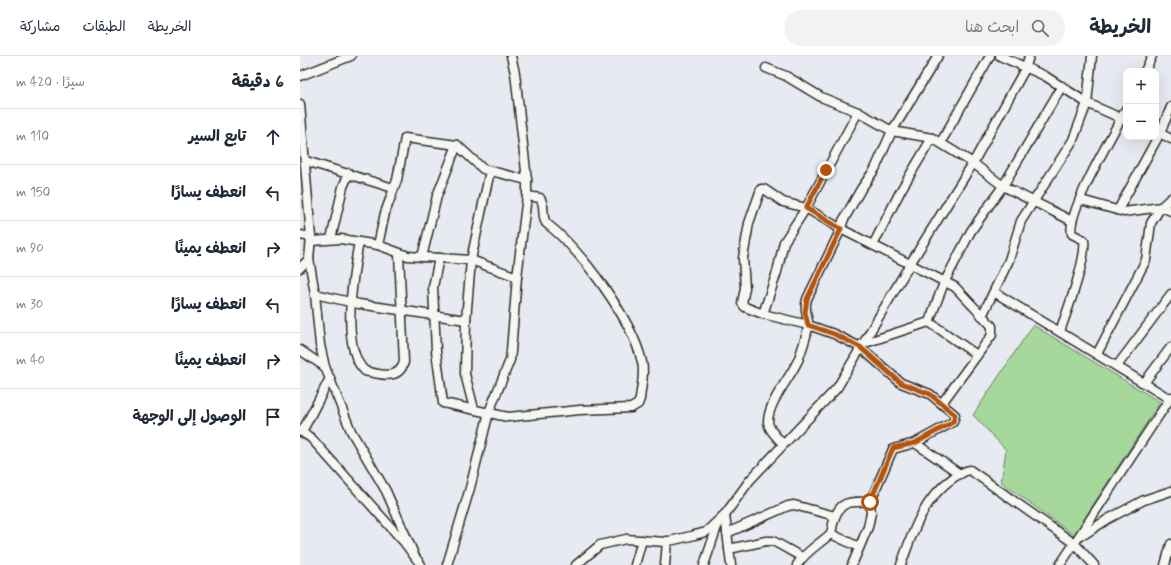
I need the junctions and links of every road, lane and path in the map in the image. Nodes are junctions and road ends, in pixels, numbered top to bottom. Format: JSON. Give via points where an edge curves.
{"nodes":[{"id":1,"x":351,"y":56,"type":"edge"},
{"id":2,"x":511,"y":56,"type":"edge"},
{"id":3,"x":938,"y":56,"type":"edge"},
{"id":4,"x":990,"y":56,"type":"edge"},
{"id":5,"x":1000,"y":56,"type":"edge"},
{"id":6,"x":1029,"y":56,"type":"edge"},
{"id":7,"x":1092,"y":56,"type":"edge"},
{"id":8,"x":1152,"y":56,"type":"edge"},
{"id":9,"x":1026,"y":67,"type":"junction"},
{"id":10,"x":766,"y":68,"type":"dead end"},
{"id":11,"x":1146,"y":68,"type":"edge"},
{"id":12,"x":300,"y":76,"type":"edge"},
{"id":13,"x":1062,"y":86,"type":"junction"},
{"id":14,"x":1087,"y":103,"type":"junction"},
{"id":15,"x":300,"y":104,"type":"edge"},
{"id":16,"x":1171,"y":107,"type":"edge"},
{"id":17,"x":858,"y":112,"type":"junction"},
{"id":18,"x":1123,"y":119,"type":"edge"},
{"id":19,"x":1123,"y":121,"type":"edge"},
{"id":20,"x":1159,"y":130,"type":"edge"},
{"id":21,"x":892,"y":131,"type":"junction"},
{"id":22,"x":1159,"y":133,"type":"edge"},
{"id":23,"x":932,"y":138,"type":"junction"},
{"id":24,"x":1171,"y":139,"type":"edge"},
{"id":25,"x":1154,"y":140,"type":"edge"},
{"id":26,"x":941,"y":142,"type":"junction"},
{"id":27,"x":457,"y":145,"type":"junction"},
{"id":28,"x":306,"y":161,"type":"junction"},
{"id":29,"x":973,"y":163,"type":"junction"},
{"id":30,"x":490,"y":171,"type":"junction"},
{"id":31,"x":349,"y":174,"type":"junction"},
{"id":32,"x":527,"y":180,"type":"junction"},
{"id":33,"x":1003,"y":186,"type":"junction"},
{"id":34,"x":393,"y":188,"type":"junction"},
{"id":35,"x":527,"y":196,"type":"junction"},
{"id":36,"x":1171,"y":198,"type":"edge"},
{"id":37,"x":1081,"y":200,"type":"junction"},
{"id":38,"x":1033,"y":202,"type":"junction"},
{"id":39,"x":1161,"y":207,"type":"junction"},
{"id":40,"x":806,"y":208,"type":"junction"},
{"id":41,"x":1118,"y":210,"type":"junction"},
{"id":42,"x":1171,"y":211,"type":"edge"},
{"id":43,"x":1072,"y":221,"type":"junction"},
{"id":44,"x":841,"y":229,"type":"junction"},
{"id":45,"x":300,"y":235,"type":"edge"},
{"id":46,"x":311,"y":239,"type":"junction"},
{"id":47,"x":331,"y":239,"type":"junction"},
{"id":48,"x":359,"y":242,"type":"junction"},
{"id":49,"x":378,"y":245,"type":"junction"},
{"id":50,"x":873,"y":245,"type":"junction"},
{"id":51,"x":399,"y":254,"type":"junction"},
{"id":52,"x":422,"y":257,"type":"junction"},
{"id":53,"x":439,"y":258,"type":"junction"},
{"id":54,"x":309,"y":259,"type":"junction"},
{"id":55,"x":471,"y":260,"type":"junction"},
{"id":56,"x":910,"y":264,"type":"junction"},
{"id":57,"x":300,"y":268,"type":"edge"},
{"id":58,"x":517,"y":276,"type":"junction"},
{"id":59,"x":944,"y":283,"type":"junction"},
{"id":60,"x":994,"y":292,"type":"junction"},
{"id":61,"x":315,"y":294,"type":"junction"},
{"id":62,"x":1171,"y":294,"type":"edge"},
{"id":63,"x":350,"y":302,"type":"junction"},
{"id":64,"x":400,"y":309,"type":"junction"},
{"id":65,"x":763,"y":314,"type":"junction"},
{"id":66,"x":434,"y":315,"type":"junction"},
{"id":67,"x":982,"y":316,"type":"junction"},
{"id":68,"x":466,"y":320,"type":"junction"},
{"id":69,"x":929,"y":322,"type":"junction"},
{"id":70,"x":808,"y":325,"type":"junction"},
{"id":71,"x":1060,"y":332,"type":"junction"},
{"id":72,"x":861,"y":346,"type":"junction"},
{"id":73,"x":1171,"y":347,"type":"edge"},
{"id":74,"x":300,"y":350,"type":"edge"},
{"id":75,"x":1096,"y":354,"type":"junction"},
{"id":76,"x":977,"y":355,"type":"junction"},
{"id":77,"x":1117,"y":366,"type":"junction"},
{"id":78,"x":326,"y":367,"type":"junction"},
{"id":79,"x":330,"y":378,"type":"junction"},
{"id":80,"x":1144,"y":383,"type":"junction"},
{"id":81,"x":1171,"y":398,"type":"edge"},
{"id":82,"x":942,"y":403,"type":"junction"},
{"id":83,"x":474,"y":409,"type":"junction"},
{"id":84,"x":489,"y":412,"type":"junction"},
{"id":85,"x":301,"y":431,"type":"edge"},
{"id":86,"x":915,"y":443,"type":"junction"},
{"id":87,"x":783,"y":444,"type":"junction"},
{"id":88,"x":960,"y":474,"type":"junction"},
{"id":89,"x":1171,"y":491,"type":"edge"},
{"id":90,"x":870,"y":502,"type":"junction"},
{"id":91,"x":835,"y":516,"type":"junction"},
{"id":92,"x":722,"y":518,"type":"junction"},
{"id":93,"x":727,"y":533,"type":"junction"},
{"id":94,"x":831,"y":534,"type":"junction"},
{"id":95,"x":642,"y":540,"type":"junction"},
{"id":96,"x":667,"y":541,"type":"junction"},
{"id":97,"x":1077,"y":542,"type":"junction"},
{"id":98,"x":1171,"y":544,"type":"edge"},
{"id":99,"x":859,"y":547,"type":"junction"},
{"id":100,"x":729,"y":549,"type":"junction"},
{"id":101,"x":413,"y":552,"type":"junction"},
{"id":102,"x":802,"y":557,"type":"junction"},
{"id":103,"x":421,"y":565,"type":"edge"},
{"id":104,"x":447,"y":565,"type":"edge"},
{"id":105,"x":576,"y":565,"type":"edge"},
{"id":106,"x":635,"y":565,"type":"edge"},
{"id":107,"x":665,"y":565,"type":"edge"},
{"id":108,"x":704,"y":565,"type":"edge"},
{"id":109,"x":731,"y":565,"type":"edge"},
{"id":110,"x":797,"y":565,"type":"edge"},
{"id":111,"x":852,"y":565,"type":"edge"},
{"id":112,"x":901,"y":565,"type":"edge"},
{"id":113,"x":1060,"y":565,"type":"edge"},
{"id":114,"x":1094,"y":565,"type":"edge"},
{"id":115,"x":1165,"y":565,"type":"edge"}],
"edges":[{"from":1,"to":12,"type":"street"},
{"from":2,"to":32,"type":"street"},
{"from":3,"to":21,"type":"street"},
{"from":4,"to":26,"type":"street"},
{"from":5,"to":9,"type":"street"},
{"from":6,"to":9,"type":"street"},
{"from":7,"to":14,"type":"street"},
{"from":8,"to":11,"type":"street"},
{"from":9,"to":13,"type":"street"},
{"from":9,"to":29,"type":"street"},
{"from":10,"to":17,"type":"street"},
{"from":13,"to":14,"type":"street"},
{"from":13,"to":33,"type":"street"},
{"from":14,"to":18,"type":"street"},
{"from":14,"to":38,"type":"street","via":[[1073,140]]},
{"from":15,"to":28,"type":"street"},
{"from":16,"to":20,"type":"street"},
{"from":17,"to":21,"type":"street"},
{"from":17,"to":40,"type":"street"},
{"from":19,"to":37,"type":"street","via":[[1087,183]]},
{"from":21,"to":23,"type":"street"},
{"from":21,"to":44,"type":"street","via":[[875,169],[861,189]]},
{"from":22,"to":24,"type":"street"},
{"from":23,"to":26,"type":"street"},
{"from":23,"to":50,"type":"street","via":[[901,190]]},
{"from":25,"to":41,"type":"street"},
{"from":26,"to":29,"type":"street"},
{"from":27,"to":30,"type":"street","via":[[479,165]]},
{"from":27,"to":34,"type":"street","via":[[405,138],[399,172]]},
{"from":27,"to":52,"type":"street","via":[[437,196]]},
{"from":28,"to":31,"type":"street"},
{"from":28,"to":46,"type":"street"},
{"from":29,"to":33,"type":"street"},
{"from":29,"to":56,"type":"street"},
{"from":30,"to":32,"type":"street"},
{"from":30,"to":55,"type":"street"},
{"from":31,"to":34,"type":"street"},
{"from":31,"to":47,"type":"street","via":[[342,187]]},
{"from":32,"to":35,"type":"street"},
{"from":33,"to":38,"type":"street"},
{"from":33,"to":59,"type":"street","via":[[976,221]]},
{"from":34,"to":49,"type":"street"},
{"from":35,"to":58,"type":"street"},
{"from":35,"to":84,"type":"street","via":[[540,198],[546,223],[565,239],[625,318],[642,362],[640,399],[638,404],[631,408],[515,417]]},
{"from":36,"to":39,"type":"street"},
{"from":37,"to":41,"type":"street"},
{"from":37,"to":43,"type":"street"},
{"from":38,"to":43,"type":"street"},
{"from":38,"to":60,"type":"street","via":[[1019,225],[1009,260]]},
{"from":39,"to":41,"type":"street","via":[[1140,211]]},
{"from":39,"to":42,"type":"street"},
{"from":39,"to":75,"type":"street","via":[[1148,231],[1146,260]]},
{"from":40,"to":44,"type":"street"},
{"from":40,"to":65,"type":"street","via":[[784,242],[778,272]]},
{"from":40,"to":65,"type":"street","via":[[783,202],[761,189],[749,223],[743,258],[745,288],[742,303],[744,307]]},
{"from":43,"to":71,"type":"street","via":[[1072,234],[1084,240],[1084,249]]},
{"from":44,"to":50,"type":"street"},
{"from":44,"to":70,"type":"street","via":[[807,299],[805,312]]},
{"from":45,"to":46,"type":"street"},
{"from":46,"to":47,"type":"street"},
{"from":46,"to":54,"type":"street"},
{"from":47,"to":48,"type":"street"},
{"from":48,"to":49,"type":"street"},
{"from":48,"to":63,"type":"street"},
{"from":49,"to":51,"type":"street"},
{"from":50,"to":56,"type":"street"},
{"from":51,"to":52,"type":"street"},
{"from":51,"to":64,"type":"street"},
{"from":52,"to":53,"type":"street"},
{"from":53,"to":55,"type":"street"},
{"from":53,"to":66,"type":"street","via":[[433,287]]},
{"from":54,"to":57,"type":"street"},
{"from":54,"to":61,"type":"street"},
{"from":55,"to":58,"type":"street"},
{"from":55,"to":68,"type":"street"},
{"from":56,"to":59,"type":"street"},
{"from":56,"to":72,"type":"street"},
{"from":58,"to":84,"type":"street","via":[[510,360]]},
{"from":59,"to":67,"type":"street","via":[[959,290]]},
{"from":59,"to":69,"type":"street"},
{"from":60,"to":67,"type":"street"},
{"from":60,"to":71,"type":"street"},
{"from":61,"to":63,"type":"street"},
{"from":61,"to":78,"type":"street","via":[[320,345]]},
{"from":62,"to":77,"type":"street"},
{"from":63,"to":64,"type":"street"},
{"from":63,"to":64,"type":"street","via":[[355,360],[365,371],[386,375],[396,374],[404,362]]},
{"from":64,"to":66,"type":"street"},
{"from":65,"to":70,"type":"street"},
{"from":66,"to":68,"type":"street"},
{"from":66,"to":83,"type":"street","via":[[441,400],[446,404]]},
{"from":67,"to":76,"type":"street","via":[[993,330]]},
{"from":68,"to":83,"type":"street","via":[[465,374]]},
{"from":69,"to":72,"type":"street"},
{"from":69,"to":76,"type":"street"},
{"from":70,"to":72,"type":"street"},
{"from":70,"to":87,"type":"street","via":[[798,359],[769,417],[769,428]]},
{"from":71,"to":75,"type":"street"},
{"from":72,"to":82,"type":"street","via":[[901,383],[930,394]]},
{"from":72,"to":87,"type":"street","via":[[837,388]]},
{"from":73,"to":80,"type":"street"},
{"from":74,"to":78,"type":"street"},
{"from":75,"to":77,"type":"street"},
{"from":76,"to":82,"type":"street"},
{"from":77,"to":80,"type":"street"},
{"from":78,"to":79,"type":"street"},
{"from":79,"to":85,"type":"street"},
{"from":79,"to":101,"type":"street","via":[[351,431],[386,491]]},
{"from":80,"to":81,"type":"street"},
{"from":81,"to":97,"type":"street"},
{"from":82,"to":86,"type":"street","via":[[955,415],[955,419]]},
{"from":83,"to":84,"type":"street"},
{"from":84,"to":104,"type":"street"},
{"from":85,"to":101,"type":"street","via":[[311,438]]},
{"from":86,"to":88,"type":"street"},
{"from":86,"to":90,"type":"street","via":[[893,448]]},
{"from":87,"to":92,"type":"street","via":[[750,480]]},
{"from":88,"to":97,"type":"street","via":[[965,471],[973,472]]},
{"from":88,"to":112,"type":"street","via":[[934,494],[913,532]]},
{"from":89,"to":97,"type":"street","via":[[1144,500],[1108,518]]},
{"from":90,"to":91,"type":"street","via":[[853,501],[844,504]]},
{"from":90,"to":99,"type":"street","via":[[868,527]]},
{"from":91,"to":93,"type":"street","via":[[794,505]]},
{"from":91,"to":94,"type":"street"},
{"from":92,"to":93,"type":"street"},
{"from":92,"to":96,"type":"street","via":[[706,532]]},
{"from":92,"to":108,"type":"street"},
{"from":93,"to":100,"type":"street"},
{"from":94,"to":99,"type":"street"},
{"from":94,"to":102,"type":"street"},
{"from":95,"to":96,"type":"street"},
{"from":95,"to":105,"type":"street","via":[[626,539],[600,545]]},
{"from":95,"to":106,"type":"street"},
{"from":96,"to":107,"type":"street"},
{"from":97,"to":113,"type":"street"},
{"from":97,"to":114,"type":"street"},
{"from":98,"to":115,"type":"street"},
{"from":99,"to":111,"type":"street"},
{"from":100,"to":102,"type":"street","via":[[773,541]]},
{"from":100,"to":109,"type":"street"},
{"from":101,"to":103,"type":"street"},
{"from":102,"to":110,"type":"street"}]}
